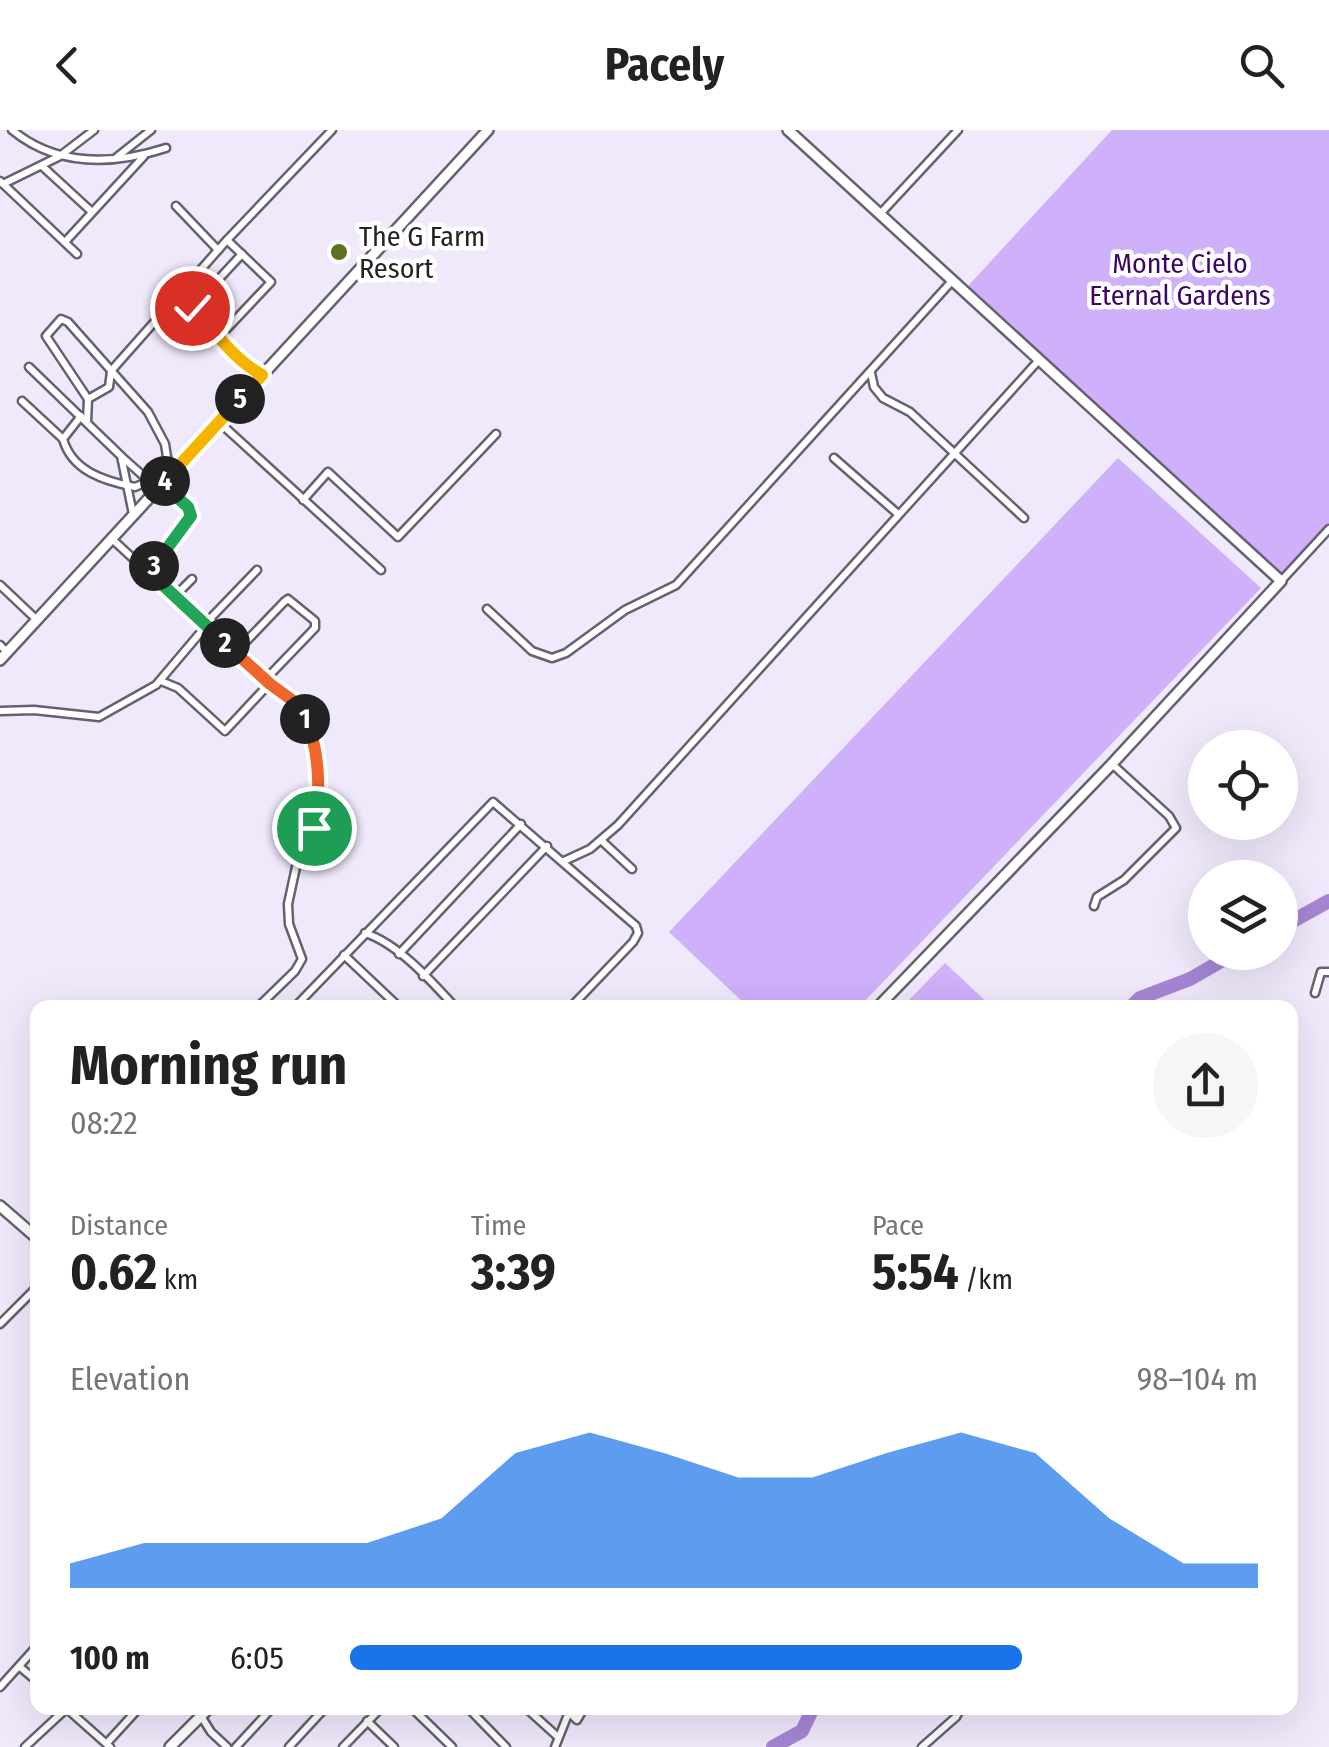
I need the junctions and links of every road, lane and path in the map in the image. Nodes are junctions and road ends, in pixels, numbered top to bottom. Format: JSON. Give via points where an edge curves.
{"nodes":[{"id":1,"x":12,"y":130,"type":"edge"},
{"id":2,"x":32,"y":130,"type":"edge"},
{"id":3,"x":94,"y":130,"type":"edge"},
{"id":4,"x":152,"y":130,"type":"edge"},
{"id":5,"x":332,"y":130,"type":"edge"},
{"id":6,"x":488,"y":130,"type":"edge"},
{"id":7,"x":788,"y":130,"type":"edge"},
{"id":8,"x":958,"y":130,"type":"edge"},
{"id":9,"x":20,"y":136,"type":"junction"},
{"id":10,"x":166,"y":148,"type":"dead end"},
{"id":11,"x":144,"y":155,"type":"junction"},
{"id":12,"x":60,"y":156,"type":"junction"},
{"id":13,"x":113,"y":160,"type":"junction"},
{"id":14,"x":41,"y":165,"type":"junction"},
{"id":15,"x":2,"y":183,"type":"edge"},
{"id":16,"x":176,"y":206,"type":"dead end"},
{"id":17,"x":92,"y":212,"type":"junction"},
{"id":18,"x":879,"y":214,"type":"junction"},
{"id":19,"x":226,"y":240,"type":"junction"},
{"id":20,"x":66,"y":242,"type":"junction"},
{"id":21,"x":218,"y":250,"type":"junction"},
{"id":22,"x":77,"y":254,"type":"dead end"},
{"id":23,"x":242,"y":254,"type":"junction"},
{"id":24,"x":952,"y":281,"type":"junction"},
{"id":25,"x":178,"y":296,"type":"junction"},
{"id":26,"x":192,"y":308,"type":"junction"},
{"id":27,"x":220,"y":336,"type":"junction"},
{"id":28,"x":1039,"y":360,"type":"junction"},
{"id":29,"x":29,"y":367,"type":"dead end"},
{"id":30,"x":111,"y":371,"type":"junction"},
{"id":31,"x":871,"y":372,"type":"junction"},
{"id":32,"x":262,"y":375,"type":"junction"},
{"id":33,"x":110,"y":384,"type":"junction"},
{"id":34,"x":123,"y":384,"type":"junction"},
{"id":35,"x":88,"y":399,"type":"junction"},
{"id":36,"x":22,"y":401,"type":"dead end"},
{"id":37,"x":84,"y":419,"type":"junction"},
{"id":38,"x":219,"y":422,"type":"junction"},
{"id":39,"x":496,"y":434,"type":"dead end"},
{"id":40,"x":63,"y":439,"type":"junction"},
{"id":41,"x":954,"y":453,"type":"junction"},
{"id":42,"x":121,"y":456,"type":"junction"},
{"id":43,"x":834,"y":458,"type":"dead end"},
{"id":44,"x":148,"y":481,"type":"junction"},
{"id":45,"x":163,"y":483,"type":"junction"},
{"id":46,"x":126,"y":485,"type":"junction"},
{"id":47,"x":303,"y":500,"type":"junction"},
{"id":48,"x":898,"y":514,"type":"junction"},
{"id":49,"x":133,"y":516,"type":"junction"},
{"id":50,"x":1024,"y":518,"type":"dead end"},
{"id":51,"x":1329,"y":528,"type":"edge"},
{"id":52,"x":112,"y":539,"type":"junction"},
{"id":53,"x":257,"y":570,"type":"dead end"},
{"id":54,"x":381,"y":570,"type":"dead end"},
{"id":55,"x":150,"y":573,"type":"junction"},
{"id":56,"x":192,"y":579,"type":"dead end"},
{"id":57,"x":1282,"y":581,"type":"junction"},
{"id":58,"x":0,"y":585,"type":"edge"},
{"id":59,"x":175,"y":596,"type":"junction"},
{"id":60,"x":487,"y":609,"type":"dead end"},
{"id":61,"x":37,"y":620,"type":"junction"},
{"id":62,"x":206,"y":625,"type":"junction"},
{"id":63,"x":236,"y":652,"type":"junction"},
{"id":64,"x":2,"y":653,"type":"edge"},
{"id":65,"x":160,"y":680,"type":"junction"},
{"id":66,"x":268,"y":682,"type":"junction"},
{"id":67,"x":0,"y":711,"type":"edge"},
{"id":68,"x":1112,"y":764,"type":"junction"},
{"id":69,"x":521,"y":824,"type":"junction"},
{"id":70,"x":602,"y":840,"type":"junction"},
{"id":71,"x":546,"y":846,"type":"junction"},
{"id":72,"x":564,"y":861,"type":"junction"},
{"id":73,"x":632,"y":869,"type":"dead end"},
{"id":74,"x":1094,"y":906,"type":"dead end"},
{"id":75,"x":364,"y":933,"type":"junction"},
{"id":76,"x":399,"y":954,"type":"junction"},
{"id":77,"x":344,"y":955,"type":"junction"},
{"id":78,"x":1329,"y":972,"type":"edge"},
{"id":79,"x":423,"y":976,"type":"junction"},
{"id":80,"x":1315,"y":993,"type":"dead end"},
{"id":81,"x":265,"y":1000,"type":"edge"},
{"id":82,"x":302,"y":1000,"type":"edge"},
{"id":83,"x":392,"y":1000,"type":"edge"},
{"id":84,"x":448,"y":1000,"type":"edge"},
{"id":85,"x":578,"y":1000,"type":"edge"},
{"id":86,"x":885,"y":1000,"type":"edge"},
{"id":87,"x":0,"y":1207,"type":"edge"},
{"id":88,"x":30,"y":1232,"type":"edge"},
{"id":89,"x":30,"y":1294,"type":"edge"},
{"id":90,"x":0,"y":1324,"type":"edge"},
{"id":91,"x":30,"y":1652,"type":"edge"},
{"id":92,"x":20,"y":1667,"type":"junction"},
{"id":93,"x":30,"y":1675,"type":"edge"},
{"id":94,"x":0,"y":1687,"type":"edge"},
{"id":95,"x":59,"y":1715,"type":"edge"},
{"id":96,"x":74,"y":1715,"type":"edge"},
{"id":97,"x":84,"y":1715,"type":"edge"},
{"id":98,"x":132,"y":1715,"type":"edge"},
{"id":99,"x":202,"y":1715,"type":"edge"},
{"id":100,"x":206,"y":1715,"type":"edge"},
{"id":101,"x":266,"y":1715,"type":"edge"},
{"id":102,"x":320,"y":1715,"type":"edge"},
{"id":103,"x":373,"y":1715,"type":"edge"},
{"id":104,"x":419,"y":1715,"type":"edge"},
{"id":105,"x":475,"y":1715,"type":"edge"},
{"id":106,"x":534,"y":1715,"type":"edge"},
{"id":107,"x":565,"y":1715,"type":"edge"},
{"id":108,"x":957,"y":1715,"type":"edge"},
{"id":109,"x":367,"y":1721,"type":"junction"},
{"id":110,"x":82,"y":1722,"type":"junction"},
{"id":111,"x":192,"y":1725,"type":"junction"},
{"id":112,"x":211,"y":1732,"type":"junction"},
{"id":113,"x":558,"y":1737,"type":"junction"},
{"id":114,"x":106,"y":1743,"type":"edge"},
{"id":115,"x":25,"y":1747,"type":"edge"},
{"id":116,"x":92,"y":1747,"type":"edge"},
{"id":117,"x":170,"y":1747,"type":"edge"},
{"id":118,"x":227,"y":1747,"type":"edge"},
{"id":119,"x":236,"y":1747,"type":"edge"},
{"id":120,"x":290,"y":1747,"type":"edge"},
{"id":121,"x":343,"y":1747,"type":"edge"},
{"id":122,"x":394,"y":1747,"type":"edge"},
{"id":123,"x":452,"y":1747,"type":"edge"},
{"id":124,"x":506,"y":1747,"type":"edge"},
{"id":125,"x":555,"y":1747,"type":"edge"},
{"id":126,"x":922,"y":1747,"type":"edge"}],
"edges":[{"from":1,"to":9,"type":"street"},
{"from":2,"to":9,"type":"street"},
{"from":3,"to":12,"type":"street"},
{"from":4,"to":13,"type":"street"},
{"from":5,"to":19,"type":"street"},
{"from":6,"to":32,"type":"street"},
{"from":7,"to":18,"type":"street"},
{"from":8,"to":18,"type":"street"},
{"from":9,"to":12,"type":"street"},
{"from":10,"to":11,"type":"street"},
{"from":11,"to":13,"type":"street"},
{"from":11,"to":17,"type":"street"},
{"from":12,"to":13,"type":"street"},
{"from":12,"to":14,"type":"street"},
{"from":14,"to":15,"type":"street"},
{"from":14,"to":17,"type":"street"},
{"from":15,"to":20,"type":"street"},
{"from":16,"to":21,"type":"street"},
{"from":17,"to":20,"type":"street"},
{"from":18,"to":24,"type":"street"},
{"from":19,"to":21,"type":"street"},
{"from":19,"to":23,"type":"street"},
{"from":20,"to":22,"type":"street"},
{"from":21,"to":25,"type":"street"},
{"from":23,"to":26,"type":"street"},
{"from":23,"to":27,"type":"street","via":[[271,282]]},
{"from":24,"to":28,"type":"street"},
{"from":24,"to":31,"type":"street"},
{"from":25,"to":26,"type":"street"},
{"from":25,"to":30,"type":"street"},
{"from":26,"to":27,"type":"street"},
{"from":27,"to":32,"type":"street","via":[[238,360]]},
{"from":28,"to":41,"type":"street"},
{"from":28,"to":57,"type":"street"},
{"from":29,"to":37,"type":"street"},
{"from":30,"to":33,"type":"street"},
{"from":30,"to":34,"type":"street"},
{"from":30,"to":35,"type":"street","via":[[68,322],[60,318],[51,326],[46,336],[52,348]]},
{"from":31,"to":41,"type":"street","via":[[882,398],[910,412]]},
{"from":31,"to":60,"type":"street","via":[[676,585],[552,658],[532,652]]},
{"from":32,"to":38,"type":"street"},
{"from":33,"to":34,"type":"street"},
{"from":33,"to":35,"type":"street"},
{"from":34,"to":45,"type":"street","via":[[165,444]]},
{"from":35,"to":37,"type":"street"},
{"from":36,"to":40,"type":"street"},
{"from":37,"to":40,"type":"street"},
{"from":37,"to":42,"type":"street"},
{"from":38,"to":45,"type":"street"},
{"from":38,"to":47,"type":"street"},
{"from":39,"to":47,"type":"street","via":[[398,537],[328,472]]},
{"from":40,"to":46,"type":"street","via":[[82,468]]},
{"from":41,"to":48,"type":"street"},
{"from":41,"to":50,"type":"street"},
{"from":42,"to":44,"type":"street"},
{"from":42,"to":46,"type":"street"},
{"from":43,"to":48,"type":"street"},
{"from":44,"to":45,"type":"street"},
{"from":44,"to":46,"type":"street"},
{"from":45,"to":49,"type":"street"},
{"from":45,"to":55,"type":"street","via":[[191,516]]},
{"from":46,"to":49,"type":"street"},
{"from":47,"to":54,"type":"street"},
{"from":48,"to":70,"type":"street"},
{"from":49,"to":52,"type":"street"},
{"from":51,"to":57,"type":"street"},
{"from":52,"to":55,"type":"street"},
{"from":52,"to":61,"type":"street"},
{"from":53,"to":62,"type":"street"},
{"from":55,"to":59,"type":"street"},
{"from":56,"to":59,"type":"street"},
{"from":57,"to":68,"type":"street"},
{"from":58,"to":61,"type":"street"},
{"from":59,"to":62,"type":"street"},
{"from":61,"to":64,"type":"street"},
{"from":62,"to":63,"type":"street"},
{"from":62,"to":65,"type":"street"},
{"from":63,"to":66,"type":"street"},
{"from":63,"to":66,"type":"street","via":[[284,602],[294,600],[315,628]]},
{"from":65,"to":66,"type":"street","via":[[178,688],[224,732]]},
{"from":65,"to":67,"type":"street","via":[[98,717]]},
{"from":66,"to":81,"type":"street","via":[[296,703],[309,726],[317,802],[288,904],[301,963]]},
{"from":68,"to":74,"type":"street","via":[[1176,826]]},
{"from":68,"to":86,"type":"street"},
{"from":69,"to":71,"type":"street"},
{"from":69,"to":75,"type":"street","via":[[497,803],[489,804]]},
{"from":69,"to":76,"type":"street"},
{"from":70,"to":72,"type":"street"},
{"from":70,"to":73,"type":"street"},
{"from":71,"to":72,"type":"street"},
{"from":71,"to":79,"type":"street"},
{"from":72,"to":85,"type":"street","via":[[638,933]]},
{"from":75,"to":76,"type":"street"},
{"from":75,"to":77,"type":"street"},
{"from":76,"to":79,"type":"street"},
{"from":77,"to":82,"type":"street"},
{"from":77,"to":83,"type":"street"},
{"from":78,"to":80,"type":"street","via":[[1321,972]]},
{"from":79,"to":84,"type":"street"},
{"from":87,"to":88,"type":"street"},
{"from":89,"to":90,"type":"street"},
{"from":91,"to":92,"type":"street"},
{"from":92,"to":93,"type":"street"},
{"from":92,"to":94,"type":"street"},
{"from":95,"to":115,"type":"street"},
{"from":96,"to":110,"type":"street"},
{"from":97,"to":110,"type":"street"},
{"from":98,"to":114,"type":"street"},
{"from":99,"to":111,"type":"street"},
{"from":100,"to":112,"type":"street"},
{"from":101,"to":119,"type":"street"},
{"from":102,"to":120,"type":"street"},
{"from":103,"to":109,"type":"street"},
{"from":104,"to":123,"type":"street"},
{"from":105,"to":124,"type":"street"},
{"from":106,"to":113,"type":"street"},
{"from":107,"to":113,"type":"street"},
{"from":108,"to":126,"type":"street"},
{"from":109,"to":121,"type":"street"},
{"from":109,"to":122,"type":"street"},
{"from":110,"to":114,"type":"street"},
{"from":111,"to":112,"type":"street"},
{"from":111,"to":117,"type":"street"},
{"from":112,"to":118,"type":"street"},
{"from":113,"to":125,"type":"street"},
{"from":114,"to":116,"type":"street"}]}
